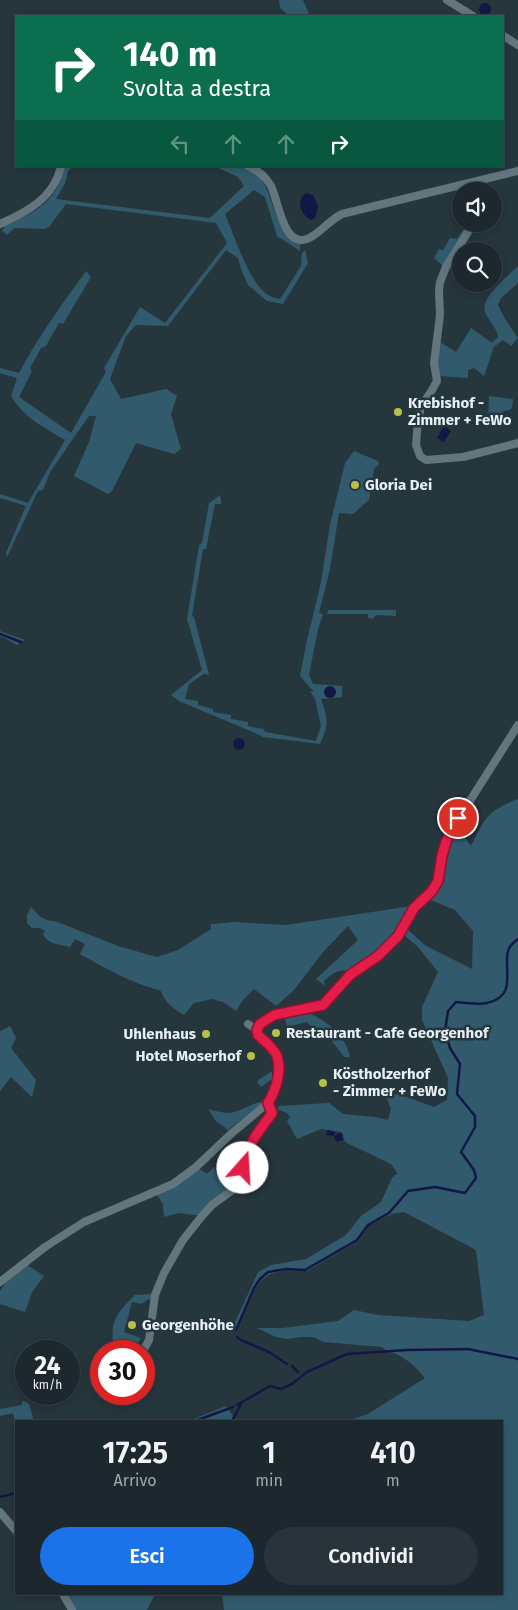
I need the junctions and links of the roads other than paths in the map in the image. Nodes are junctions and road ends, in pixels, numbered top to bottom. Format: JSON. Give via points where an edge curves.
{"nodes":[{"id":1,"x":447,"y":0,"type":"edge"},
{"id":2,"x":471,"y":15,"type":"edge"},
{"id":3,"x":504,"y":36,"type":"edge"},
{"id":4,"x":518,"y":45,"type":"edge"},
{"id":5,"x":60,"y":167,"type":"edge"},
{"id":6,"x":250,"y":167,"type":"edge"},
{"id":7,"x":518,"y":171,"type":"edge"},
{"id":8,"x":480,"y":181,"type":"joint"},
{"id":9,"x":0,"y":224,"type":"edge"},
{"id":10,"x":468,"y":232,"type":"edge"},
{"id":11,"x":518,"y":443,"type":"edge"},
{"id":12,"x":518,"y":726,"type":"edge"},
{"id":13,"x":248,"y":1024,"type":"dead end"},
{"id":14,"x":257,"y":1030,"type":"junction"},
{"id":15,"x":268,"y":1103,"type":"junction"},
{"id":16,"x":0,"y":1282,"type":"edge"},
{"id":17,"x":149,"y":1340,"type":"edge"},
{"id":18,"x":0,"y":1512,"type":"edge"},
{"id":19,"x":15,"y":1530,"type":"edge"},
{"id":20,"x":63,"y":1595,"type":"edge"},
{"id":21,"x":72,"y":1610,"type":"edge"}],
"edges":[{"from":1,"to":2,"type":"street"},
{"from":3,"to":4,"type":"street"},
{"from":5,"to":9,"type":"street","via":[[58,178],[43,199],[30,210]]},
{"from":6,"to":8,"type":"street","via":[[264,176],[272,188],[288,231],[302,240],[342,214]]},
{"from":7,"to":8,"type":"street"},
{"from":10,"to":11,"type":"street","via":[[440,282],[440,316],[434,363],[437,381],[419,412],[416,445],[420,456],[426,460],[463,457]]},
{"from":12,"to":14,"type":"street","via":[[452,829],[442,856],[438,881],[414,908],[398,936],[378,956],[350,975],[323,1005],[274,1015],[260,1024]]},
{"from":13,"to":14,"type":"street"},
{"from":14,"to":15,"type":"street","via":[[277,1056],[276,1085]]},
{"from":15,"to":16,"type":"street","via":[[173,1184],[78,1225]]},
{"from":15,"to":17,"type":"street","via":[[272,1113],[244,1157],[239,1183],[202,1216],[164,1273],[156,1290]]},
{"from":18,"to":19,"type":"street"},
{"from":20,"to":21,"type":"street"}]}
